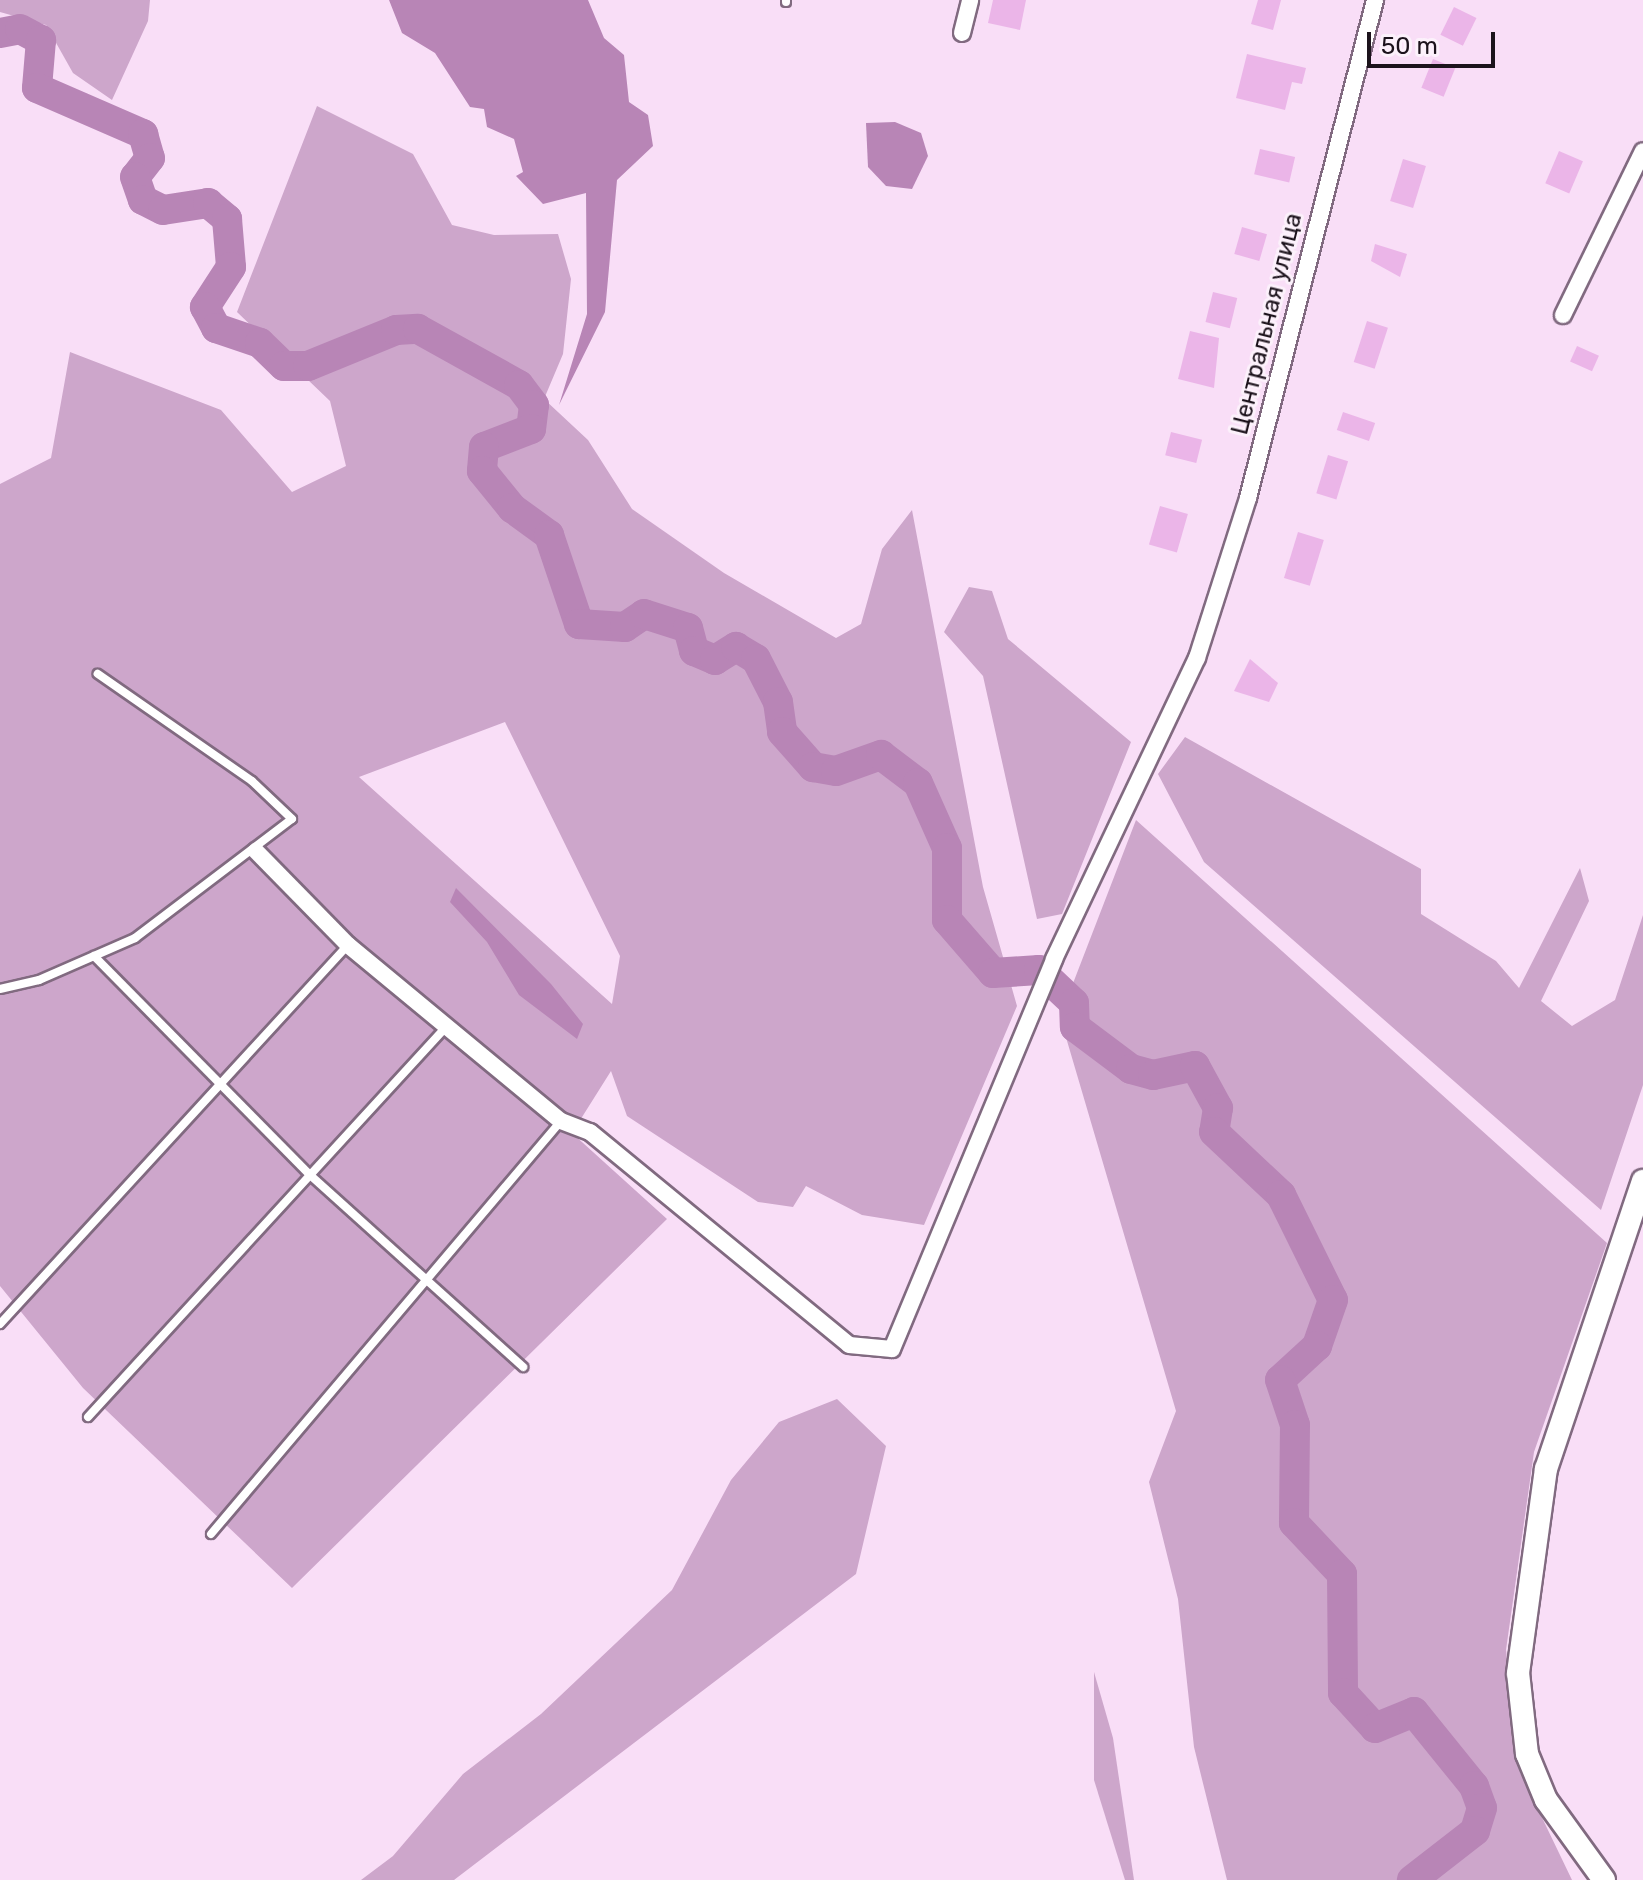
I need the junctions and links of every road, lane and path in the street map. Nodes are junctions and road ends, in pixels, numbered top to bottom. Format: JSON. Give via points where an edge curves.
{"nodes":[{"id":1,"x":970,"y":0,"type":"edge"},
{"id":2,"x":1375,"y":0,"type":"edge"},
{"id":3,"x":962,"y":33,"type":"dead end"},
{"id":4,"x":1643,"y":151,"type":"edge"},
{"id":5,"x":1563,"y":315,"type":"dead end"},
{"id":6,"x":98,"y":674,"type":"dead end"},
{"id":7,"x":256,"y":851,"type":"junction"},
{"id":8,"x":348,"y":945,"type":"junction"},
{"id":9,"x":94,"y":956,"type":"junction"},
{"id":10,"x":0,"y":989,"type":"edge"},
{"id":11,"x":446,"y":1027,"type":"junction"},
{"id":12,"x":219,"y":1086,"type":"junction"},
{"id":13,"x":561,"y":1121,"type":"junction"},
{"id":14,"x":310,"y":1175,"type":"junction"},
{"id":15,"x":1643,"y":1181,"type":"edge"},
{"id":16,"x":426,"y":1280,"type":"junction"},
{"id":17,"x":0,"y":1324,"type":"edge"},
{"id":18,"x":523,"y":1367,"type":"dead end"},
{"id":19,"x":88,"y":1417,"type":"dead end"},
{"id":20,"x":211,"y":1534,"type":"dead end"},
{"id":21,"x":1604,"y":1880,"type":"edge"}],
"edges":[{"from":1,"to":3,"type":"street"},
{"from":2,"to":13,"type":"street","name":"Центральная улица","via":[[1248,498],[1197,658],[1054,959],[892,1349],[849,1345],[590,1132]]},
{"from":4,"to":5,"type":"street"},
{"from":6,"to":7,"type":"lane","via":[[252,781],[292,819]]},
{"from":7,"to":8,"type":"street"},
{"from":7,"to":9,"type":"lane","via":[[135,938]]},
{"from":8,"to":11,"type":"street"},
{"from":8,"to":12,"type":"lane"},
{"from":9,"to":10,"type":"lane"},
{"from":9,"to":12,"type":"lane"},
{"from":11,"to":13,"type":"street"},
{"from":11,"to":14,"type":"lane"},
{"from":12,"to":14,"type":"lane"},
{"from":12,"to":17,"type":"lane"},
{"from":13,"to":16,"type":"lane"},
{"from":14,"to":16,"type":"lane"},
{"from":14,"to":19,"type":"lane"},
{"from":15,"to":21,"type":"main road","via":[[1546,1469],[1518,1673],[1527,1754],[1546,1800]]},
{"from":16,"to":18,"type":"lane"},
{"from":16,"to":20,"type":"lane"}]}
